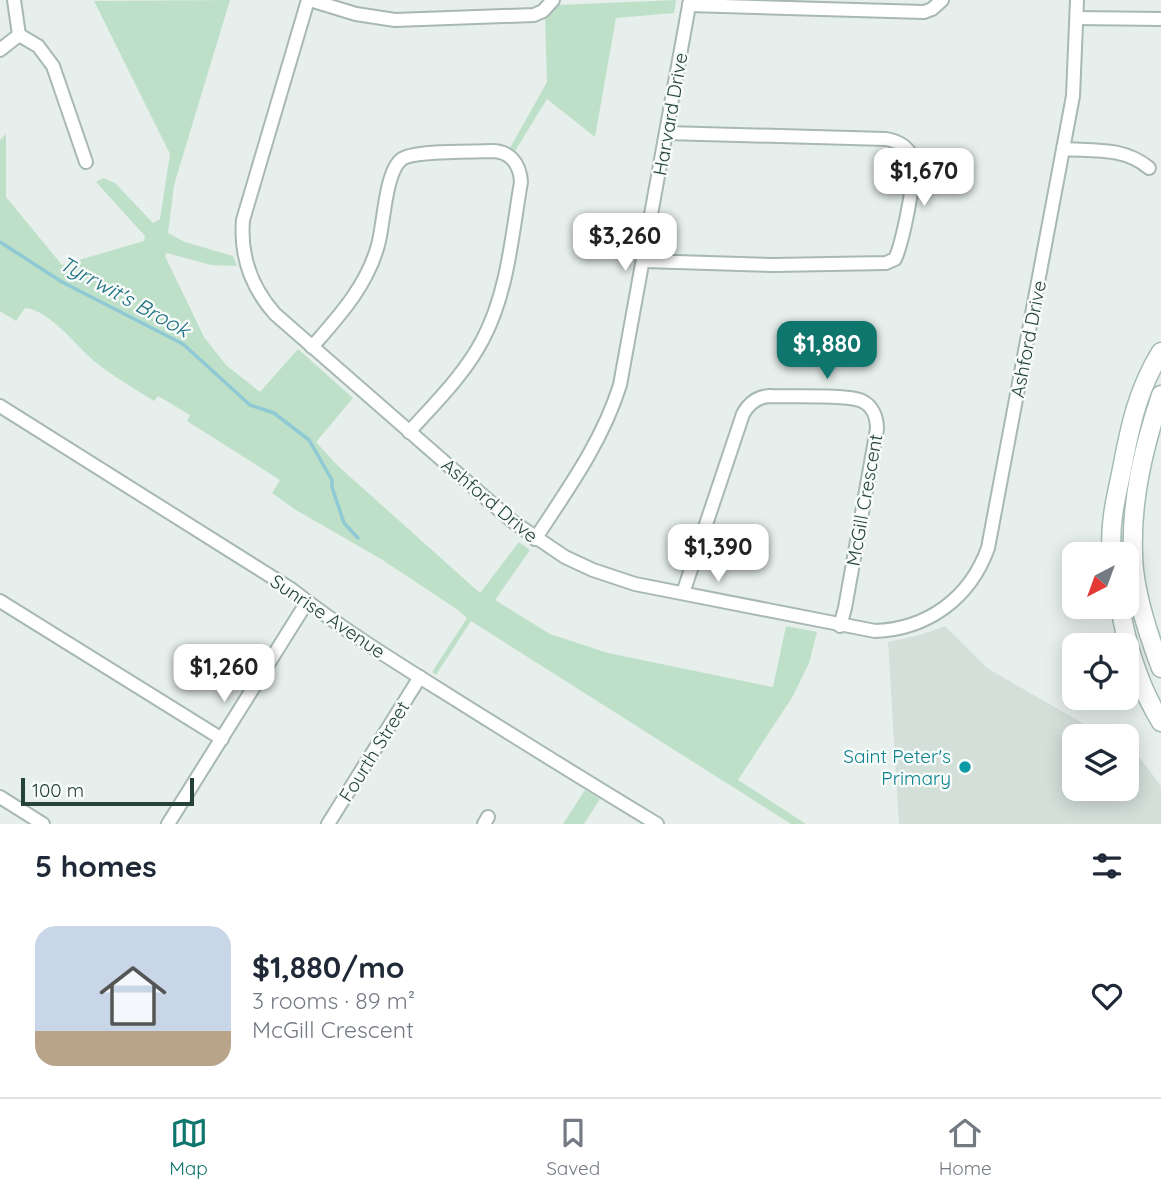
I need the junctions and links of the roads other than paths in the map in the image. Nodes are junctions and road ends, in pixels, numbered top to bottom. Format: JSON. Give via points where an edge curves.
{"nodes":[{"id":1,"x":14,"y":0,"type":"edge"},
{"id":2,"x":309,"y":0,"type":"edge"},
{"id":3,"x":553,"y":0,"type":"edge"},
{"id":4,"x":942,"y":0,"type":"edge"},
{"id":5,"x":1077,"y":0,"type":"edge"},
{"id":6,"x":690,"y":3,"type":"edge"},
{"id":7,"x":1077,"y":18,"type":"junction"},
{"id":8,"x":1161,"y":19,"type":"edge"},
{"id":9,"x":19,"y":35,"type":"junction"},
{"id":10,"x":0,"y":50,"type":"edge"},
{"id":11,"x":666,"y":133,"type":"junction"},
{"id":12,"x":1063,"y":149,"type":"junction"},
{"id":13,"x":86,"y":162,"type":"dead end"},
{"id":14,"x":1149,"y":169,"type":"dead end"},
{"id":15,"x":644,"y":261,"type":"junction"},
{"id":16,"x":312,"y":347,"type":"junction"},
{"id":17,"x":1161,"y":352,"type":"edge"},
{"id":18,"x":1161,"y":395,"type":"edge"},
{"id":19,"x":0,"y":405,"type":"edge"},
{"id":20,"x":409,"y":432,"type":"junction"},
{"id":21,"x":535,"y":539,"type":"junction"},
{"id":22,"x":1112,"y":542,"type":"edge"},
{"id":23,"x":682,"y":593,"type":"junction"},
{"id":24,"x":0,"y":601,"type":"edge"},
{"id":25,"x":307,"y":602,"type":"junction"},
{"id":26,"x":1122,"y":620,"type":"edge"},
{"id":27,"x":840,"y":626,"type":"junction"},
{"id":28,"x":1161,"y":668,"type":"edge"},
{"id":29,"x":420,"y":677,"type":"junction"},
{"id":30,"x":1161,"y":722,"type":"edge"},
{"id":31,"x":222,"y":739,"type":"junction"},
{"id":32,"x":0,"y":797,"type":"edge"},
{"id":33,"x":43,"y":824,"type":"edge"},
{"id":34,"x":168,"y":824,"type":"edge"},
{"id":35,"x":328,"y":824,"type":"edge"},
{"id":36,"x":657,"y":824,"type":"edge"}],
"edges":[{"from":1,"to":9,"type":"street"},
{"from":2,"to":3,"type":"street","via":[[366,16],[404,20],[534,15]]},
{"from":2,"to":16,"type":"street","name":"Ashford Drive","via":[[246,204],[243,238],[249,271],[262,299]]},
{"from":4,"to":6,"type":"street","via":[[923,12]]},
{"from":5,"to":7,"type":"street","name":"Ashford Drive"},
{"from":6,"to":11,"type":"street","name":"Harvard Drive"},
{"from":7,"to":8,"type":"street"},
{"from":7,"to":12,"type":"street","name":"Ashford Drive","via":[[1074,86]]},
{"from":9,"to":10,"type":"street"},
{"from":9,"to":13,"type":"street","via":[[38,46],[53,66]]},
{"from":11,"to":15,"type":"street","name":"Harvard Drive"},
{"from":11,"to":15,"type":"street","via":[[886,139],[905,147],[914,171],[901,243],[895,259],[886,263]]},
{"from":12,"to":14,"type":"street","via":[[1123,153]]},
{"from":12,"to":27,"type":"street","name":"Ashford Drive","via":[[984,557],[962,592],[922,621],[885,630]]},
{"from":15,"to":21,"type":"street","name":"Harvard Drive","via":[[625,368],[610,414],[582,469]]},
{"from":16,"to":20,"type":"street","name":"Ashford Drive"},
{"from":16,"to":20,"type":"street","via":[[367,275],[398,162],[415,155],[492,151],[510,156],[521,182],[495,311],[470,361]]},
{"from":17,"to":22,"type":"main road","via":[[1131,420],[1112,516]]},
{"from":18,"to":28,"type":"main road","via":[[1136,488],[1132,555],[1145,625]]},
{"from":19,"to":25,"type":"street","name":"Sunrise Avenue"},
{"from":20,"to":21,"type":"street","name":"Ashford Drive"},
{"from":21,"to":23,"type":"street","name":"Ashford Drive","via":[[593,570]]},
{"from":23,"to":27,"type":"street","name":"Ashford Drive"},
{"from":23,"to":27,"type":"street","name":"McGill Crescent","via":[[749,404],[769,396],[857,399],[871,408],[877,429]]},
{"from":24,"to":31,"type":"street"},
{"from":25,"to":29,"type":"street","name":"Sunrise Avenue"},
{"from":25,"to":31,"type":"street"},
{"from":26,"to":30,"type":"main road","via":[[1138,673]]},
{"from":29,"to":35,"type":"street","name":"Fourth Street"},
{"from":29,"to":36,"type":"street","name":"Sunrise Avenue"},
{"from":31,"to":34,"type":"street"},
{"from":32,"to":33,"type":"street"}]}
